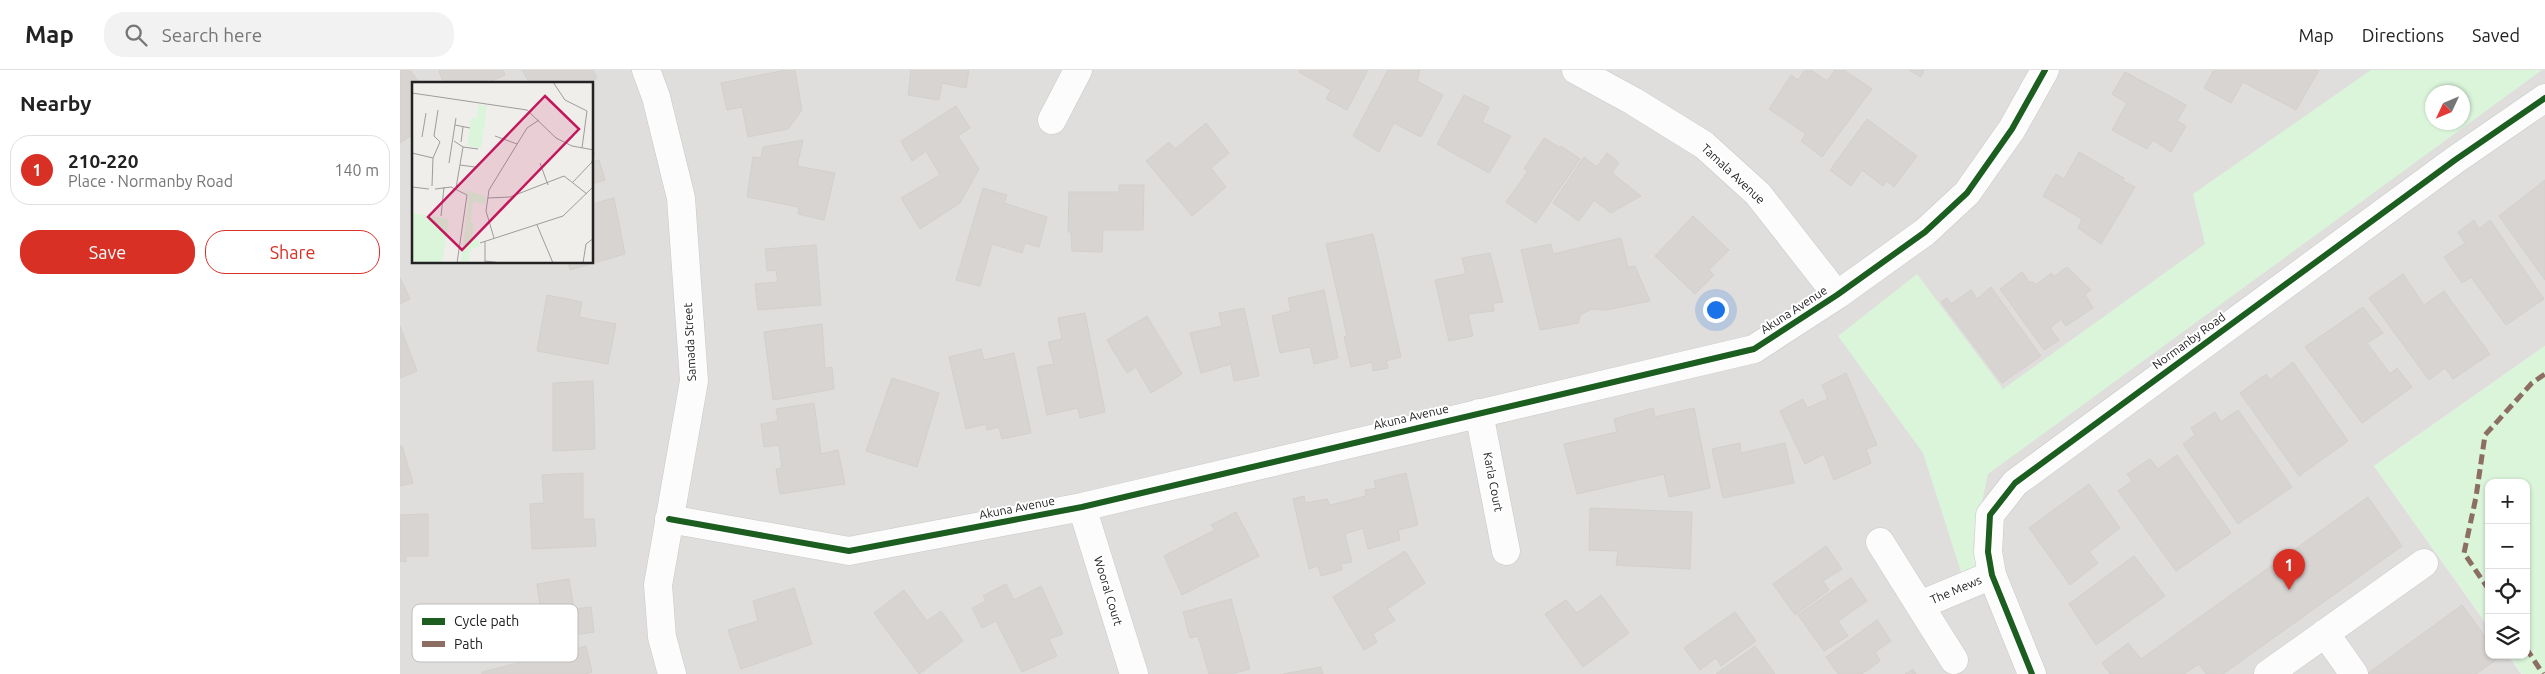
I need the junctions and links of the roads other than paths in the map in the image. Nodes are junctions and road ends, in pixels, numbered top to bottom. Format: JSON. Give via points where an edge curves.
{"nodes":[{"id":1,"x":646,"y":70,"type":"edge"},
{"id":2,"x":1078,"y":70,"type":"edge"},
{"id":3,"x":1576,"y":70,"type":"edge"},
{"id":4,"x":2046,"y":70,"type":"edge"},
{"id":5,"x":2545,"y":98,"type":"edge"},
{"id":6,"x":1052,"y":120,"type":"dead end"},
{"id":7,"x":1837,"y":295,"type":"junction"},
{"id":8,"x":1479,"y":413,"type":"junction"},
{"id":9,"x":1082,"y":507,"type":"junction"},
{"id":10,"x":669,"y":519,"type":"junction"},
{"id":11,"x":1880,"y":542,"type":"dead end"},
{"id":12,"x":1506,"y":551,"type":"dead end"},
{"id":13,"x":2424,"y":563,"type":"dead end"},
{"id":14,"x":1992,"y":575,"type":"junction"},
{"id":15,"x":1920,"y":605,"type":"junction"},
{"id":16,"x":2325,"y":634,"type":"junction"},
{"id":17,"x":1954,"y":660,"type":"dead end"},
{"id":18,"x":2026,"y":672,"type":"edge"},
{"id":19,"x":672,"y":674,"type":"edge"},
{"id":20,"x":1134,"y":674,"type":"edge"},
{"id":21,"x":2268,"y":674,"type":"edge"},
{"id":22,"x":2354,"y":674,"type":"edge"}],
"edges":[{"from":1,"to":10,"type":"street","name":"Samada Street","via":[[656,97],[681,198],[694,381]]},
{"from":2,"to":6,"type":"street"},
{"from":3,"to":7,"type":"street","name":"Tamala Avenue","via":[[1704,145],[1758,194]]},
{"from":4,"to":7,"type":"street","name":"Akuna Avenue","via":[[2012,129],[1967,193],[1924,232]]},
{"from":5,"to":14,"type":"street","name":"Normanby Road","via":[[2455,160],[2015,482],[1990,515],[1988,552]]},
{"from":7,"to":8,"type":"street","name":"Akuna Avenue","via":[[1754,349]]},
{"from":8,"to":9,"type":"street","name":"Akuna Avenue"},
{"from":8,"to":12,"type":"street","name":"Karla Court"},
{"from":9,"to":10,"type":"street","name":"Akuna Avenue","via":[[848,551]]},
{"from":9,"to":20,"type":"street","name":"Wooral Court"},
{"from":10,"to":19,"type":"street","name":"Samada Street","via":[[658,585],[662,637]]},
{"from":11,"to":15,"type":"street","name":"The Mews"},
{"from":13,"to":16,"type":"street"},
{"from":14,"to":15,"type":"street","name":"The Mews"},
{"from":14,"to":18,"type":"street","name":"Normanby Road"},
{"from":15,"to":17,"type":"street","name":"The Mews"},
{"from":16,"to":21,"type":"street"},
{"from":16,"to":22,"type":"street"}]}
